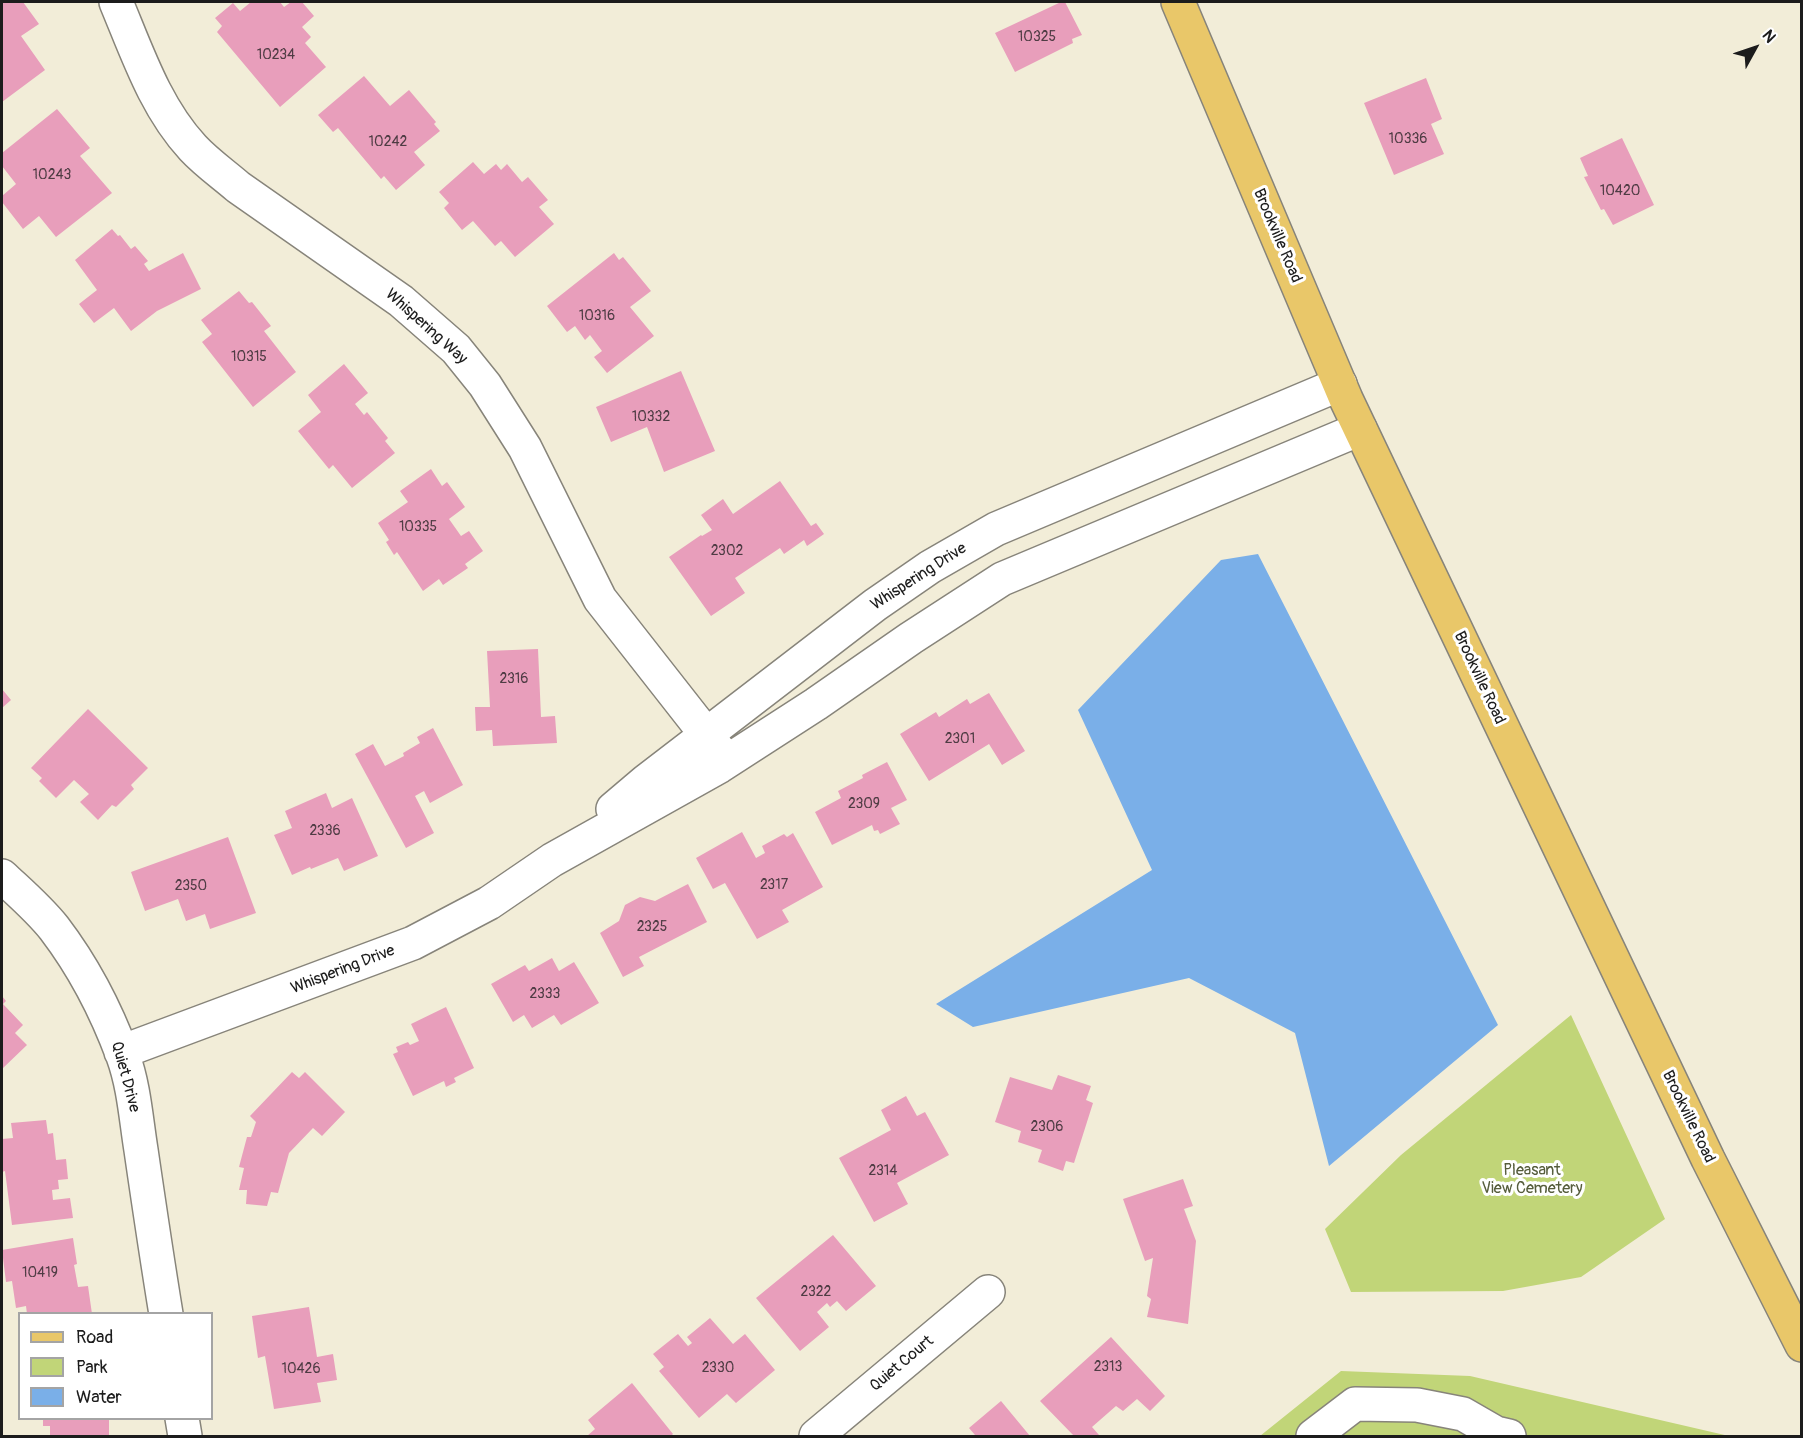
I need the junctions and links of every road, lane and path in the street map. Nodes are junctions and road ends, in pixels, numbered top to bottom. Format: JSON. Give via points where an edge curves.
{"nodes":[{"id":1,"x":116,"y":2,"type":"edge"},
{"id":2,"x":1178,"y":2,"type":"edge"},
{"id":3,"x":1340,"y":384,"type":"junction"},
{"id":4,"x":1360,"y":429,"type":"junction"},
{"id":5,"x":857,"y":618,"type":"junction"},
{"id":6,"x":886,"y":655,"type":"junction"},
{"id":7,"x":706,"y":735,"type":"junction"},
{"id":8,"x":727,"y":761,"type":"junction"},
{"id":9,"x":552,"y":860,"type":"junction"},
{"id":10,"x":2,"y":876,"type":"edge"},
{"id":11,"x":121,"y":1052,"type":"junction"},
{"id":12,"x":988,"y":1292,"type":"dead end"},
{"id":13,"x":166,"y":1312,"type":"edge"},
{"id":14,"x":1802,"y":1345,"type":"edge"},
{"id":15,"x":182,"y":1420,"type":"edge"},
{"id":16,"x":184,"y":1437,"type":"edge"},
{"id":17,"x":816,"y":1437,"type":"edge"},
{"id":18,"x":1313,"y":1437,"type":"edge"},
{"id":19,"x":1509,"y":1437,"type":"edge"}],
"edges":[{"from":1,"to":7,"type":"street","name":"Whispering Way","via":[[146,75],[175,125],[214,169],[401,301],[456,349],[485,385],[539,472],[600,599]]},
{"from":2,"to":3,"type":"main road","name":"Brookville Road"},
{"from":3,"to":4,"type":"main road","name":"Brookville Road"},
{"from":3,"to":5,"type":"street","name":"Whispering Drive","via":[[996,529],[930,567]]},
{"from":4,"to":6,"type":"street","name":"Whispering Drive","via":[[1002,579]]},
{"from":4,"to":14,"type":"main road","name":"Brookville Road","via":[[1703,1149]]},
{"from":5,"to":6,"type":"street"},
{"from":5,"to":7,"type":"street","name":"Whispering Drive"},
{"from":6,"to":8,"type":"street","name":"Whispering Drive"},
{"from":7,"to":8,"type":"street","name":"Whispering Way"},
{"from":7,"to":9,"type":"street","name":"Whispering Drive"},
{"from":8,"to":9,"type":"street","name":"Whispering Drive"},
{"from":9,"to":11,"type":"street","name":"Whispering Drive","via":[[489,903],[412,943]]},
{"from":10,"to":11,"type":"street","name":"Quiet Drive","via":[[46,919],[72,953],[107,1015]]},
{"from":11,"to":13,"type":"street","name":"Quiet Drive","via":[[135,1105]]},
{"from":12,"to":17,"type":"street","name":"Quiet Court"},
{"from":15,"to":16,"type":"street"},
{"from":18,"to":19,"type":"street","via":[[1354,1404],[1417,1405],[1463,1414]]}]}
